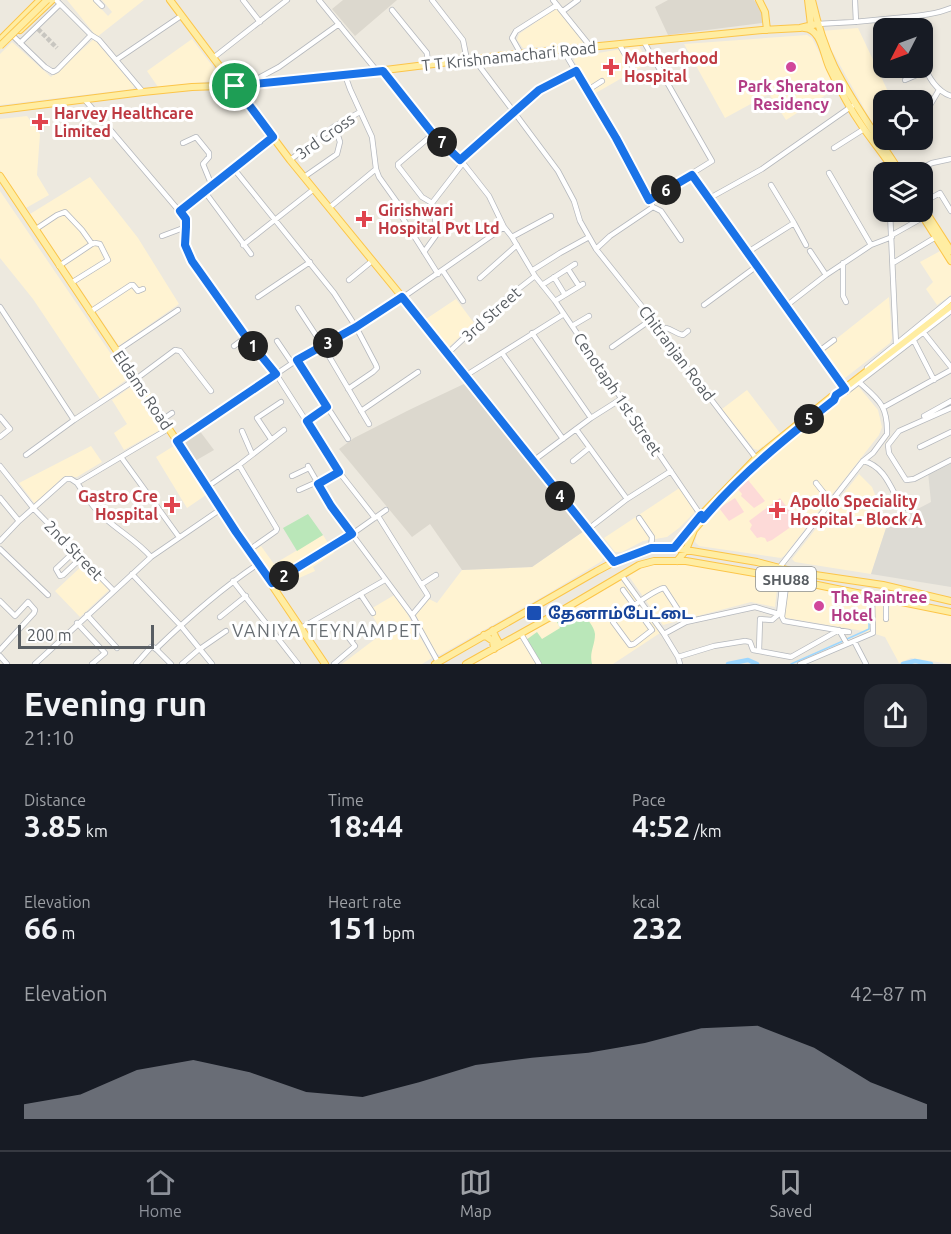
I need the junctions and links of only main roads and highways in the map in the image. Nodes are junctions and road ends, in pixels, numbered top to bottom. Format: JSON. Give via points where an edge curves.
{"nodes":[{"id":1,"x":40,"y":0,"type":"edge"},
{"id":2,"x":47,"y":0,"type":"edge"},
{"id":3,"x":170,"y":0,"type":"edge"},
{"id":4,"x":759,"y":0,"type":"edge"},
{"id":5,"x":810,"y":0,"type":"edge"},
{"id":6,"x":56,"y":1,"type":"edge"},
{"id":7,"x":814,"y":25,"type":"junction"},
{"id":8,"x":800,"y":28,"type":"junction"},
{"id":9,"x":767,"y":30,"type":"junction"},
{"id":10,"x":11,"y":34,"type":"junction"},
{"id":11,"x":0,"y":40,"type":"edge"},
{"id":12,"x":0,"y":48,"type":"edge"},
{"id":13,"x":235,"y":86,"type":"junction"},
{"id":14,"x":853,"y":106,"type":"junction"},
{"id":15,"x":0,"y":110,"type":"edge"},
{"id":16,"x":873,"y":129,"type":"edge"},
{"id":17,"x":886,"y":150,"type":"edge"},
{"id":18,"x":887,"y":155,"type":"junction"},
{"id":19,"x":890,"y":162,"type":"edge"},
{"id":20,"x":892,"y":162,"type":"edge"},
{"id":21,"x":0,"y":176,"type":"edge"},
{"id":22,"x":3,"y":187,"type":"edge"},
{"id":23,"x":927,"y":222,"type":"edge"},
{"id":24,"x":933,"y":222,"type":"edge"},
{"id":25,"x":951,"y":251,"type":"edge"},
{"id":26,"x":951,"y":261,"type":"edge"},
{"id":27,"x":951,"y":306,"type":"edge"},
{"id":28,"x":841,"y":392,"type":"junction"},
{"id":29,"x":702,"y":517,"type":"junction"},
{"id":30,"x":674,"y":548,"type":"junction"},
{"id":31,"x":686,"y":550,"type":"junction"},
{"id":32,"x":677,"y":561,"type":"junction"},
{"id":33,"x":614,"y":562,"type":"junction"},
{"id":34,"x":880,"y":585,"type":"junction"},
{"id":35,"x":875,"y":596,"type":"junction"},
{"id":36,"x":951,"y":601,"type":"edge"},
{"id":37,"x":951,"y":612,"type":"edge"},
{"id":38,"x":493,"y":630,"type":"junction"},
{"id":39,"x":484,"y":635,"type":"junction"},
{"id":40,"x":497,"y":647,"type":"junction"},
{"id":41,"x":437,"y":663,"type":"edge"},
{"id":42,"x":325,"y":664,"type":"edge"},
{"id":43,"x":466,"y":664,"type":"edge"}],
"edges":[{"from":1,"to":10,"type":"main road"},
{"from":2,"to":12,"type":"main road","bridge":true},
{"from":3,"to":13,"type":"main road"},
{"from":4,"to":9,"type":"main road"},
{"from":5,"to":7,"type":"main road"},
{"from":6,"to":10,"type":"main road"},
{"from":7,"to":8,"type":"main road","name":"T T Krishnamachari Road"},
{"from":7,"to":14,"type":"main road"},
{"from":8,"to":9,"type":"main road","name":"T T Krishnamachari Road"},
{"from":8,"to":14,"type":"main road","via":[[810,28],[817,34],[829,67]]},
{"from":9,"to":13,"type":"main road","name":"T T Krishnamachari Road"},
{"from":10,"to":11,"type":"main road"},
{"from":10,"to":12,"type":"main road"},
{"from":13,"to":15,"type":"main road","name":"T T Krishnamachari Road","via":[[143,92]]},
{"from":13,"to":33,"type":"main road","via":[[290,160]]},
{"from":14,"to":16,"type":"main road"},
{"from":14,"to":18,"type":"main road","via":[[864,129]]},
{"from":17,"to":18,"type":"main road"},
{"from":18,"to":19,"type":"main road"},
{"from":18,"to":20,"type":"main road"},
{"from":21,"to":22,"type":"main road","name":"Eldams Road"},
{"from":22,"to":42,"type":"main road","name":"Eldams Road","via":[[36,230]]},
{"from":23,"to":26,"type":"main road"},
{"from":24,"to":25,"type":"main road"},
{"from":27,"to":28,"type":"main road"},
{"from":28,"to":29,"type":"main road","via":[[759,460]]},
{"from":28,"to":29,"type":"main road","via":[[756,458]]},
{"from":29,"to":30,"type":"main road"},
{"from":29,"to":31,"type":"main road"},
{"from":30,"to":31,"type":"main road","number":"SHU88"},
{"from":30,"to":33,"type":"main road","number":"SHU88","via":[[651,548]]},
{"from":31,"to":32,"type":"main road"},
{"from":31,"to":34,"type":"main road","number":"SHU88"},
{"from":32,"to":35,"type":"main road","number":"SHU88"},
{"from":32,"to":40,"type":"main road","number":"SHU88","via":[[639,565]]},
{"from":33,"to":38,"type":"main road","number":"SHU88"},
{"from":34,"to":35,"type":"main road"},
{"from":34,"to":36,"type":"main road","number":"SHU88"},
{"from":35,"to":37,"type":"main road","number":"SHU88"},
{"from":38,"to":39,"type":"main road","number":"SHU88"},
{"from":38,"to":40,"type":"main road"},
{"from":39,"to":40,"type":"main road"},
{"from":39,"to":41,"type":"main road","number":"SHU88"},
{"from":40,"to":43,"type":"main road","number":"SHU88"}]}
